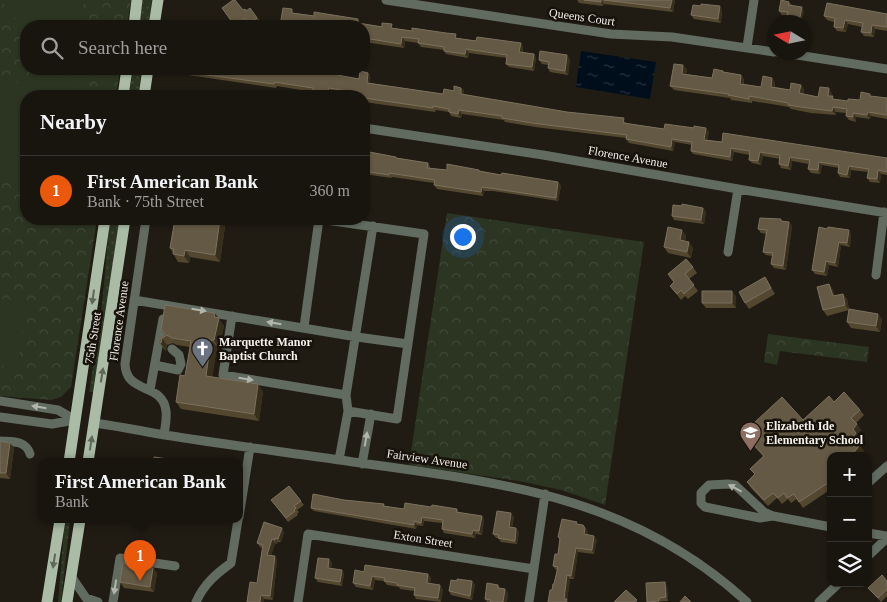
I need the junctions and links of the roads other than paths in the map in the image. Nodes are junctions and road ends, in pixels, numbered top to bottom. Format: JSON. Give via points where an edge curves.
{"nodes":[{"id":1,"x":138,"y":0,"type":"edge"},
{"id":2,"x":158,"y":0,"type":"edge"},
{"id":3,"x":386,"y":0,"type":"edge"},
{"id":4,"x":754,"y":0,"type":"edge"},
{"id":5,"x":135,"y":20,"type":"edge"},
{"id":6,"x":155,"y":20,"type":"edge"},
{"id":7,"x":747,"y":48,"type":"junction"},
{"id":8,"x":767,"y":51,"type":"edge"},
{"id":9,"x":812,"y":58,"type":"edge"},
{"id":10,"x":887,"y":70,"type":"edge"},
{"id":11,"x":126,"y":75,"type":"edge"},
{"id":12,"x":147,"y":75,"type":"edge"},
{"id":13,"x":124,"y":90,"type":"edge"},
{"id":14,"x":145,"y":90,"type":"edge"},
{"id":15,"x":370,"y":129,"type":"edge"},
{"id":16,"x":738,"y":189,"type":"junction"},
{"id":17,"x":886,"y":213,"type":"edge"},
{"id":18,"x":104,"y":225,"type":"edge"},
{"id":19,"x":125,"y":225,"type":"edge"},
{"id":20,"x":145,"y":225,"type":"edge"},
{"id":21,"x":318,"y":225,"type":"edge"},
{"id":22,"x":365,"y":225,"type":"edge"},
{"id":23,"x":373,"y":226,"type":"junction"},
{"id":24,"x":728,"y":252,"type":"dead end"},
{"id":25,"x":876,"y":275,"type":"dead end"},
{"id":26,"x":134,"y":300,"type":"junction"},
{"id":27,"x":165,"y":305,"type":"junction"},
{"id":28,"x":232,"y":316,"type":"junction"},
{"id":29,"x":304,"y":328,"type":"junction"},
{"id":30,"x":357,"y":337,"type":"junction"},
{"id":31,"x":408,"y":344,"type":"junction"},
{"id":32,"x":166,"y":345,"type":"junction"},
{"id":33,"x":155,"y":365,"type":"junction"},
{"id":34,"x":150,"y":390,"type":"junction"},
{"id":35,"x":346,"y":395,"type":"junction"},
{"id":36,"x":0,"y":401,"type":"edge"},
{"id":37,"x":348,"y":411,"type":"junction"},
{"id":38,"x":371,"y":414,"type":"junction"},
{"id":39,"x":0,"y":416,"type":"edge"},
{"id":40,"x":75,"y":420,"type":"junction"},
{"id":41,"x":94,"y":423,"type":"junction"},
{"id":42,"x":164,"y":435,"type":"junction"},
{"id":43,"x":0,"y":441,"type":"edge"},
{"id":44,"x":250,"y":447,"type":"junction"},
{"id":45,"x":30,"y":454,"type":"dead end"},
{"id":46,"x":70,"y":458,"type":"edge"},
{"id":47,"x":89,"y":458,"type":"edge"},
{"id":48,"x":339,"y":460,"type":"junction"},
{"id":49,"x":362,"y":464,"type":"junction"},
{"id":50,"x":887,"y":466,"type":"edge"},
{"id":51,"x":872,"y":479,"type":"edge"},
{"id":52,"x":243,"y":492,"type":"edge"},
{"id":53,"x":545,"y":494,"type":"junction"},
{"id":54,"x":774,"y":516,"type":"junction"},
{"id":55,"x":60,"y":523,"type":"edge"},
{"id":56,"x":80,"y":523,"type":"edge"},
{"id":57,"x":238,"y":523,"type":"edge"},
{"id":58,"x":827,"y":526,"type":"edge"},
{"id":59,"x":872,"y":534,"type":"edge"},
{"id":60,"x":887,"y":537,"type":"edge"},
{"id":61,"x":872,"y":552,"type":"edge"},
{"id":62,"x":175,"y":566,"type":"dead end"},
{"id":63,"x":534,"y":569,"type":"junction"},
{"id":64,"x":71,"y":576,"type":"junction"},
{"id":65,"x":835,"y":587,"type":"edge"},
{"id":66,"x":47,"y":602,"type":"edge"},
{"id":67,"x":68,"y":602,"type":"edge"},
{"id":68,"x":94,"y":602,"type":"edge"},
{"id":69,"x":113,"y":602,"type":"edge"},
{"id":70,"x":196,"y":602,"type":"edge"},
{"id":71,"x":298,"y":602,"type":"edge"},
{"id":72,"x":529,"y":602,"type":"edge"},
{"id":73,"x":747,"y":602,"type":"edge"},
{"id":74,"x":819,"y":602,"type":"edge"}],
"edges":[{"from":1,"to":5,"type":"main road"},
{"from":2,"to":6,"type":"main road"},
{"from":3,"to":7,"type":"street","name":"Queens Court","via":[[611,34],[672,37]]},
{"from":4,"to":7,"type":"street"},
{"from":7,"to":8,"type":"street","name":"Queens Court"},
{"from":9,"to":10,"type":"street"},
{"from":11,"to":13,"type":"main road"},
{"from":12,"to":14,"type":"main road"},
{"from":15,"to":16,"type":"street","name":"Florence Avenue"},
{"from":16,"to":17,"type":"street","name":"Florence Avenue"},
{"from":16,"to":24,"type":"street"},
{"from":17,"to":25,"type":"street"},
{"from":18,"to":40,"type":"main road","name":"75th Street","one_way":true},
{"from":41,"to":19,"type":"main road","name":"75th Street","one_way":true},
{"from":20,"to":26,"type":"street","name":"Florence Avenue"},
{"from":21,"to":29,"type":"street"},
{"from":22,"to":23,"type":"street"},
{"from":23,"to":30,"type":"street"},
{"from":23,"to":31,"type":"street","via":[[424,234]]},
{"from":26,"to":27,"type":"street"},
{"from":26,"to":34,"type":"street","name":"Florence Avenue","via":[[125,372],[136,385]]},
{"from":27,"to":28,"type":"street","one_way":true},
{"from":27,"to":32,"type":"street"},
{"from":29,"to":28,"type":"street","one_way":true},
{"from":28,"to":35,"type":"street","one_way":true,"via":[[223,375]]},
{"from":29,"to":30,"type":"street"},
{"from":30,"to":31,"type":"street"},
{"from":30,"to":35,"type":"street"},
{"from":31,"to":38,"type":"street","via":[[397,419]]},
{"from":32,"to":33,"type":"street"},
{"from":32,"to":33,"type":"street","via":[[179,355],[181,364],[178,370]]},
{"from":33,"to":34,"type":"street"},
{"from":34,"to":42,"type":"street","name":"Florence Avenue","via":[[157,393],[165,404]]},
{"from":35,"to":37,"type":"street"},
{"from":40,"to":36,"type":"street","name":"Fairview Avenue","one_way":true,"via":[[58,410]]},
{"from":37,"to":38,"type":"street"},
{"from":37,"to":48,"type":"street"},
{"from":49,"to":38,"type":"street","one_way":true},
{"from":39,"to":40,"type":"street","name":"Fairview Avenue","via":[[52,424]]},
{"from":40,"to":41,"type":"main road","name":"Fairview Avenue"},
{"from":40,"to":46,"type":"main road","name":"75th Street"},
{"from":41,"to":42,"type":"street","name":"Fairview Avenue"},
{"from":47,"to":41,"type":"main road","name":"75th Street","one_way":true},
{"from":42,"to":44,"type":"street","name":"Fairview Avenue"},
{"from":43,"to":45,"type":"street","via":[[24,444]]},
{"from":44,"to":48,"type":"street","name":"Fairview Avenue"},
{"from":44,"to":52,"type":"street"},
{"from":48,"to":49,"type":"street","name":"Fairview Avenue"},
{"from":49,"to":53,"type":"street","name":"Fairview Avenue","via":[[489,482]]},
{"from":50,"to":51,"type":"street"},
{"from":53,"to":63,"type":"street"},
{"from":53,"to":73,"type":"street","name":"Fairview Avenue","via":[[626,521],[696,561]]},
{"from":54,"to":54,"type":"street","one_way":true,"via":[[764,512],[735,485],[709,485],[701,493],[701,504],[705,507],[760,518]]},
{"from":54,"to":58,"type":"street"},
{"from":55,"to":66,"type":"main road","one_way":true},
{"from":56,"to":64,"type":"main road"},
{"from":57,"to":70,"type":"street","via":[[231,563],[202,589]]},
{"from":59,"to":60,"type":"street"},
{"from":60,"to":61,"type":"street"},
{"from":62,"to":69,"type":"street","one_way":true,"via":[[120,558]]},
{"from":63,"to":71,"type":"street","name":"Exton Street","via":[[308,534]]},
{"from":63,"to":72,"type":"street"},
{"from":64,"to":67,"type":"main road"},
{"from":64,"to":68,"type":"street","via":[[86,598]]},
{"from":65,"to":74,"type":"street"}]}
